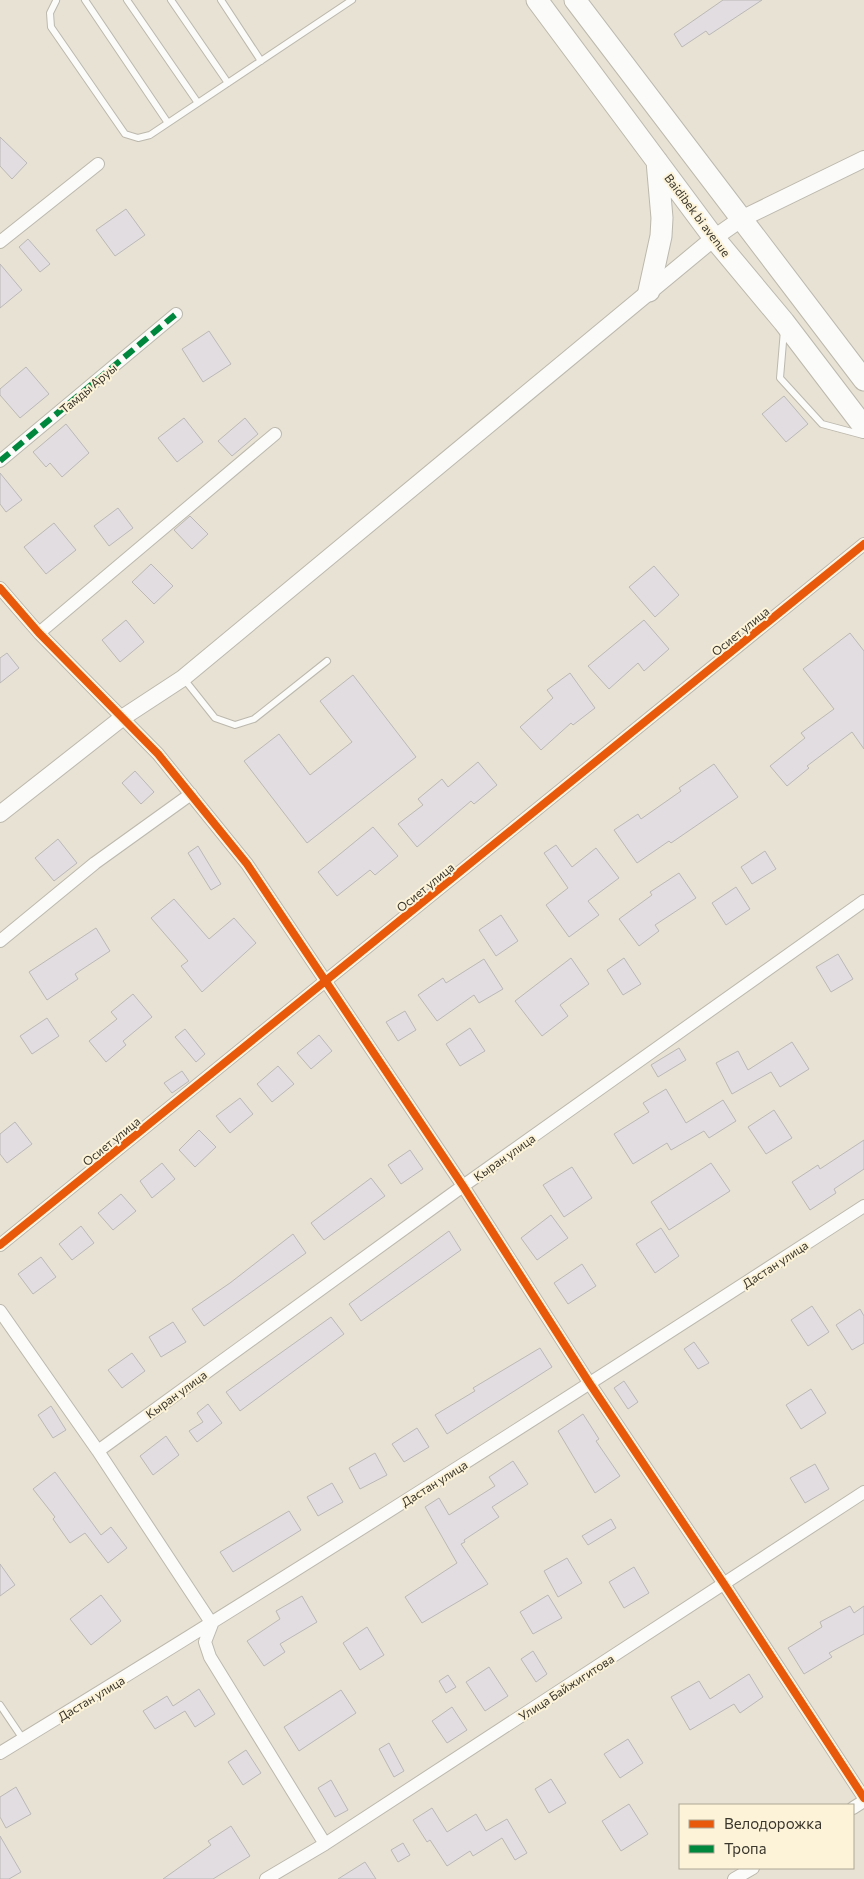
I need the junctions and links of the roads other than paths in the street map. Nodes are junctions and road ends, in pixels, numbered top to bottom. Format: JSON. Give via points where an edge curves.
{"nodes":[{"id":1,"x":52,"y":0,"type":"edge"},
{"id":2,"x":56,"y":0,"type":"edge"},
{"id":3,"x":85,"y":0,"type":"edge"},
{"id":4,"x":127,"y":0,"type":"edge"},
{"id":5,"x":171,"y":0,"type":"edge"},
{"id":6,"x":221,"y":0,"type":"edge"},
{"id":7,"x":352,"y":0,"type":"edge"},
{"id":8,"x":537,"y":0,"type":"edge"},
{"id":9,"x":574,"y":0,"type":"edge"},
{"id":10,"x":261,"y":61,"type":"junction"},
{"id":11,"x":228,"y":83,"type":"junction"},
{"id":12,"x":198,"y":103,"type":"junction"},
{"id":13,"x":168,"y":123,"type":"junction"},
{"id":14,"x":864,"y":159,"type":"edge"},
{"id":15,"x":657,"y":161,"type":"junction"},
{"id":16,"x":98,"y":164,"type":"dead end"},
{"id":17,"x":741,"y":219,"type":"junction"},
{"id":18,"x":714,"y":238,"type":"junction"},
{"id":19,"x":0,"y":242,"type":"edge"},
{"id":20,"x":648,"y":291,"type":"junction"},
{"id":21,"x":176,"y":314,"type":"dead end"},
{"id":22,"x":784,"y":322,"type":"junction"},
{"id":23,"x":864,"y":380,"type":"edge"},
{"id":24,"x":864,"y":427,"type":"edge"},
{"id":25,"x":275,"y":434,"type":"dead end"},
{"id":26,"x":864,"y":435,"type":"edge"},
{"id":27,"x":0,"y":461,"type":"edge"},
{"id":28,"x":864,"y":544,"type":"edge"},
{"id":29,"x":0,"y":588,"type":"edge"},
{"id":30,"x":39,"y":632,"type":"junction"},
{"id":31,"x":327,"y":660,"type":"dead end"},
{"id":32,"x":183,"y":678,"type":"junction"},
{"id":33,"x":122,"y":718,"type":"junction"},
{"id":34,"x":191,"y":794,"type":"junction"},
{"id":35,"x":0,"y":814,"type":"edge"},
{"id":36,"x":864,"y":901,"type":"edge"},
{"id":37,"x":0,"y":941,"type":"edge"},
{"id":38,"x":325,"y":983,"type":"junction"},
{"id":39,"x":464,"y":1186,"type":"junction"},
{"id":40,"x":864,"y":1206,"type":"edge"},
{"id":41,"x":0,"y":1245,"type":"edge"},
{"id":42,"x":0,"y":1311,"type":"edge"},
{"id":43,"x":590,"y":1384,"type":"junction"},
{"id":44,"x":98,"y":1451,"type":"junction"},
{"id":45,"x":864,"y":1492,"type":"edge"},
{"id":46,"x":724,"y":1584,"type":"junction"},
{"id":47,"x":212,"y":1624,"type":"junction"},
{"id":48,"x":0,"y":1705,"type":"edge"},
{"id":49,"x":23,"y":1739,"type":"junction"},
{"id":50,"x":0,"y":1753,"type":"edge"},
{"id":51,"x":864,"y":1799,"type":"edge"},
{"id":52,"x":854,"y":1807,"type":"edge"},
{"id":53,"x":325,"y":1844,"type":"junction"},
{"id":54,"x":751,"y":1869,"type":"edge"},
{"id":55,"x":266,"y":1879,"type":"edge"},
{"id":56,"x":734,"y":1879,"type":"edge"}],
"edges":[{"from":1,"to":2,"type":"lane"},
{"from":2,"to":13,"type":"lane","via":[[50,13],[51,27],[125,134],[138,138],[150,135]]},
{"from":3,"to":13,"type":"lane"},
{"from":4,"to":12,"type":"lane"},
{"from":5,"to":11,"type":"lane"},
{"from":6,"to":10,"type":"lane"},
{"from":7,"to":10,"type":"lane"},
{"from":8,"to":15,"type":"main road","name":"Baidibek bi avenue"},
{"from":9,"to":17,"type":"main road"},
{"from":10,"to":11,"type":"lane"},
{"from":11,"to":12,"type":"lane"},
{"from":12,"to":13,"type":"lane"},
{"from":14,"to":17,"type":"street"},
{"from":15,"to":18,"type":"main road","name":"Baidibek bi avenue"},
{"from":15,"to":20,"type":"main road","via":[[661,236]]},
{"from":16,"to":19,"type":"street"},
{"from":17,"to":18,"type":"street"},
{"from":17,"to":23,"type":"main road"},
{"from":18,"to":20,"type":"street"},
{"from":18,"to":22,"type":"main road","name":"Baidibek bi avenue"},
{"from":20,"to":32,"type":"street"},
{"from":21,"to":27,"type":"street","name":"Тамды Аруы"},
{"from":22,"to":24,"type":"main road","name":"Baidibek bi avenue"},
{"from":22,"to":26,"type":"lane","via":[[780,378],[822,424]]},
{"from":25,"to":30,"type":"street"},
{"from":28,"to":38,"type":"street","name":"Осиет улица"},
{"from":29,"to":30,"type":"street"},
{"from":30,"to":33,"type":"street"},
{"from":31,"to":32,"type":"lane","via":[[254,719],[235,725],[215,718]]},
{"from":32,"to":33,"type":"street"},
{"from":33,"to":34,"type":"street"},
{"from":33,"to":35,"type":"street"},
{"from":34,"to":37,"type":"street","via":[[95,863]]},
{"from":34,"to":38,"type":"street","via":[[247,864]]},
{"from":36,"to":39,"type":"street","name":"Кыран улица"},
{"from":38,"to":39,"type":"street"},
{"from":38,"to":41,"type":"street","name":"Осиет улица"},
{"from":39,"to":43,"type":"street"},
{"from":39,"to":44,"type":"street","name":"Кыран улица"},
{"from":40,"to":43,"type":"street","name":"Дастан улица"},
{"from":42,"to":44,"type":"street"},
{"from":43,"to":46,"type":"street"},
{"from":43,"to":47,"type":"street","name":"Дастан улица"},
{"from":44,"to":47,"type":"street"},
{"from":45,"to":46,"type":"street","name":"Улица Байжигитова"},
{"from":46,"to":51,"type":"street"},
{"from":46,"to":53,"type":"street","name":"Улица Байжигитова"},
{"from":47,"to":49,"type":"street","name":"Дастан улица"},
{"from":47,"to":53,"type":"street","via":[[205,1642],[210,1658]]},
{"from":48,"to":49,"type":"lane"},
{"from":49,"to":50,"type":"street","name":"Дастан улица"},
{"from":51,"to":52,"type":"street"},
{"from":53,"to":55,"type":"street","name":"Улица Байжигитова"},
{"from":54,"to":56,"type":"street"}]}
